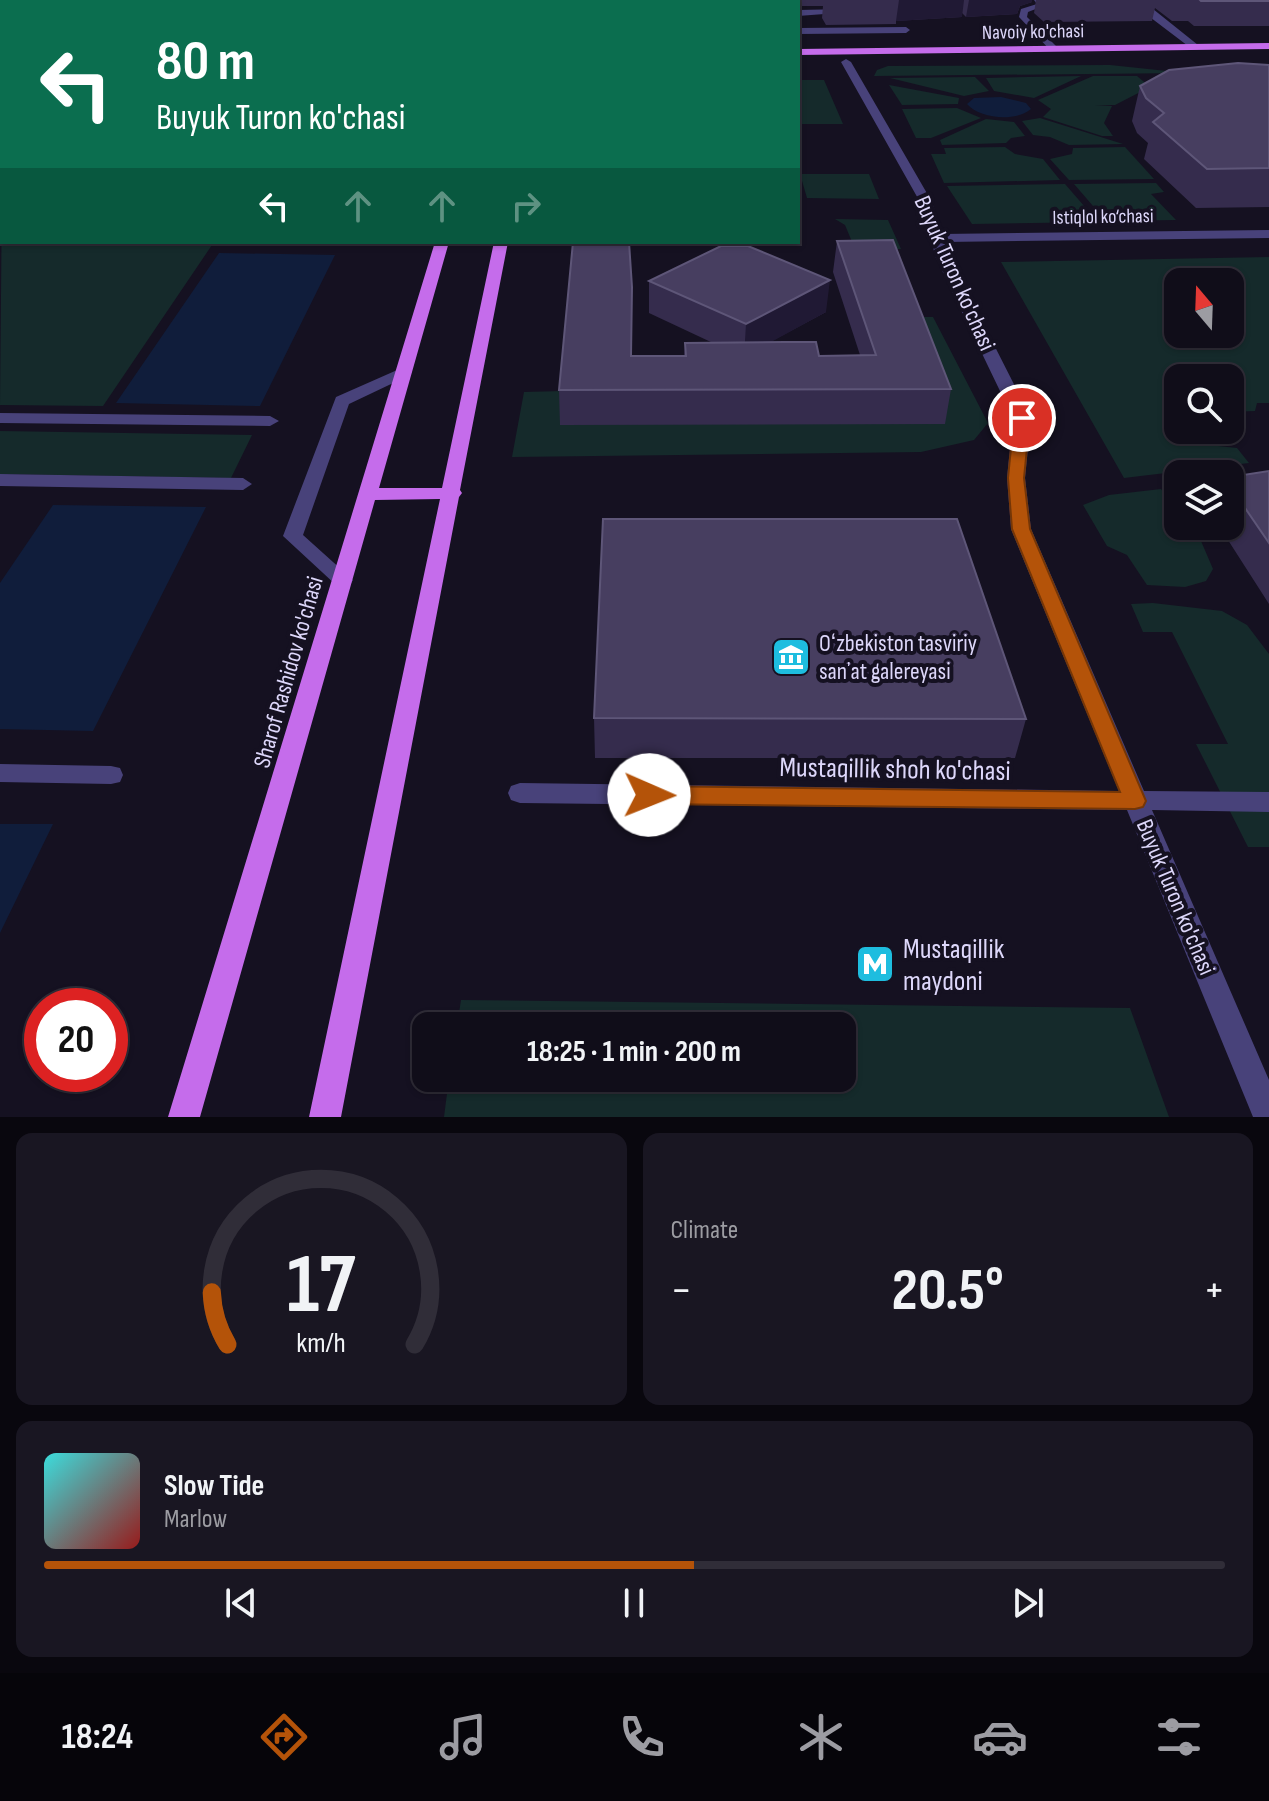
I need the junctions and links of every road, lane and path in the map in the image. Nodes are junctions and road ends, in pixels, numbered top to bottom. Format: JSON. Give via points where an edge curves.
{"nodes":[{"id":1,"x":1038,"y":0,"type":"edge"},
{"id":2,"x":1135,"y":1,"type":"edge"},
{"id":3,"x":1149,"y":3,"type":"dead end"},
{"id":4,"x":855,"y":12,"type":"dead end"},
{"id":5,"x":800,"y":13,"type":"edge"},
{"id":6,"x":906,"y":30,"type":"dead end"},
{"id":7,"x":800,"y":31,"type":"edge"},
{"id":8,"x":1269,"y":46,"type":"edge"},
{"id":9,"x":1195,"y":47,"type":"junction"},
{"id":10,"x":1054,"y":49,"type":"junction"},
{"id":11,"x":800,"y":52,"type":"edge"},
{"id":12,"x":1269,"y":57,"type":"edge"},
{"id":13,"x":800,"y":62,"type":"edge"},
{"id":14,"x":846,"y":62,"type":"junction"},
{"id":15,"x":1269,"y":234,"type":"edge"},
{"id":16,"x":938,"y":238,"type":"junction"},
{"id":17,"x":441,"y":244,"type":"edge"},
{"id":18,"x":501,"y":244,"type":"edge"},
{"id":19,"x":404,"y":372,"type":"junction"},
{"id":20,"x":0,"y":418,"type":"edge"},
{"id":21,"x":270,"y":421,"type":"dead end"},
{"id":22,"x":0,"y":480,"type":"edge"},
{"id":23,"x":243,"y":484,"type":"dead end"},
{"id":24,"x":453,"y":493,"type":"junction"},
{"id":25,"x":368,"y":494,"type":"junction"},
{"id":26,"x":343,"y":580,"type":"junction"},
{"id":27,"x":0,"y":773,"type":"edge"},
{"id":28,"x":111,"y":775,"type":"dead end"},
{"id":29,"x":520,"y":793,"type":"dead end"},
{"id":30,"x":1135,"y":801,"type":"junction"},
{"id":31,"x":1269,"y":802,"type":"edge"},
{"id":32,"x":184,"y":1117,"type":"edge"},
{"id":33,"x":325,"y":1117,"type":"edge"},
{"id":34,"x":1269,"y":1117,"type":"edge"}],
"edges":[{"from":1,"to":10,"type":"street","via":[[1042,5],[1024,11],[1023,17]]},
{"from":2,"to":3,"type":"street"},
{"from":2,"to":9,"type":"street"},
{"from":4,"to":5,"type":"street"},
{"from":6,"to":7,"type":"street"},
{"from":8,"to":9,"type":"main road","name":"Navoiy ko'chasi"},
{"from":9,"to":10,"type":"main road","name":"Navoiy ko'chasi"},
{"from":10,"to":11,"type":"main road","name":"Navoiy ko'chasi"},
{"from":12,"to":14,"type":"main road","name":"Navoiy ko'chasi"},
{"from":13,"to":14,"type":"main road","name":"Navoiy ko'chasi"},
{"from":14,"to":16,"type":"street","name":"Buyuk Turon ko'chasi","via":[[926,202]]},
{"from":15,"to":16,"type":"street","name":"Istiqlol ko‘chasi"},
{"from":16,"to":30,"type":"street","name":"Buyuk Turon ko'chasi","via":[[1022,418],[1016,478],[1021,529]]},
{"from":17,"to":19,"type":"main road","name":"Sharof Rashidov ko'chasi"},
{"from":18,"to":24,"type":"main road"},
{"from":19,"to":25,"type":"main road","name":"Sharof Rashidov ko'chasi"},
{"from":19,"to":26,"type":"street","via":[[342,401],[293,536]]},
{"from":20,"to":21,"type":"street"},
{"from":22,"to":23,"type":"street"},
{"from":24,"to":25,"type":"main road"},
{"from":24,"to":33,"type":"main road"},
{"from":25,"to":26,"type":"main road","name":"Sharof Rashidov ko'chasi"},
{"from":26,"to":32,"type":"main road","name":"Sharof Rashidov ko'chasi"},
{"from":27,"to":28,"type":"street"},
{"from":29,"to":30,"type":"street","name":"Mustaqillik shoh ko'chasi"},
{"from":30,"to":31,"type":"street","name":"Mustaqillik shoh ko'chasi"},
{"from":30,"to":34,"type":"street","name":"Buyuk Turon ko'chasi"}]}
